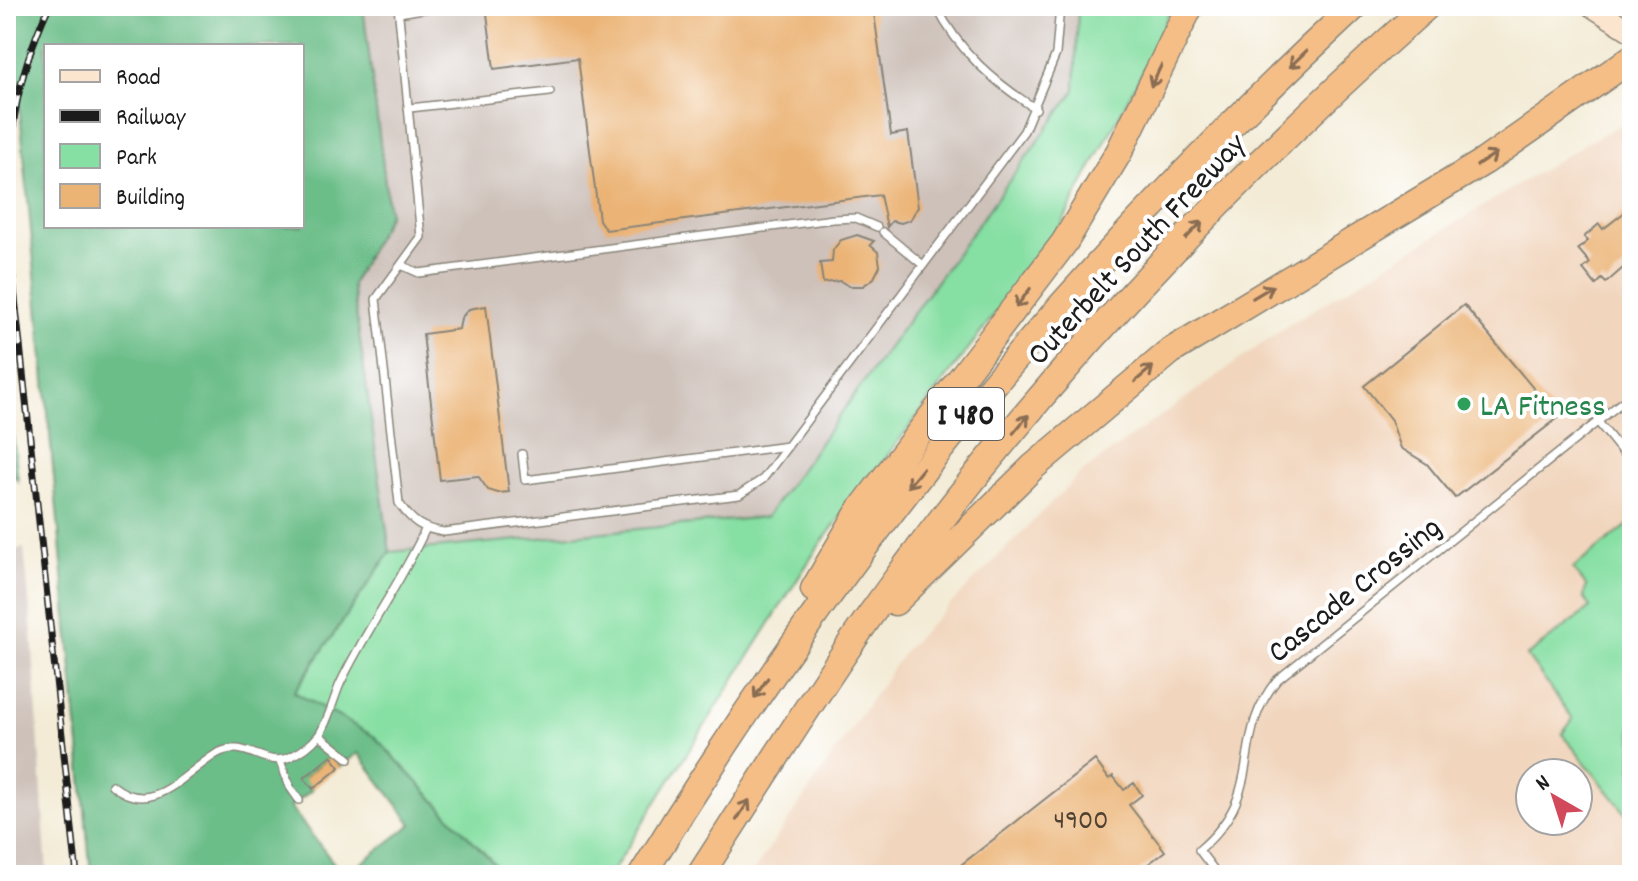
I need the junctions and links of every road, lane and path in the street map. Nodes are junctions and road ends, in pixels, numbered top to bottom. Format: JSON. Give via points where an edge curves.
{"nodes":[{"id":1,"x":440,"y":6,"type":"edge"},
{"id":2,"x":936,"y":6,"type":"edge"},
{"id":3,"x":1060,"y":6,"type":"edge"},
{"id":4,"x":1190,"y":6,"type":"edge"},
{"id":5,"x":1355,"y":6,"type":"edge"},
{"id":6,"x":1427,"y":6,"type":"edge"},
{"id":7,"x":1591,"y":6,"type":"edge"},
{"id":8,"x":398,"y":10,"type":"edge"},
{"id":9,"x":1632,"y":32,"type":"edge"},
{"id":10,"x":1632,"y":58,"type":"edge"},
{"id":11,"x":550,"y":92,"type":"dead end"},
{"id":12,"x":410,"y":108,"type":"junction"},
{"id":13,"x":1036,"y":109,"type":"junction"},
{"id":14,"x":401,"y":265,"type":"junction"},
{"id":15,"x":923,"y":265,"type":"junction"},
{"id":16,"x":1632,"y":394,"type":"edge"},
{"id":17,"x":1598,"y":422,"type":"junction"},
{"id":18,"x":788,"y":446,"type":"junction"},
{"id":19,"x":522,"y":454,"type":"dead end"},
{"id":20,"x":1632,"y":464,"type":"edge"},
{"id":21,"x":425,"y":530,"type":"junction"},
{"id":22,"x":869,"y":617,"type":"junction"},
{"id":23,"x":785,"y":652,"type":"junction"},
{"id":24,"x":319,"y":735,"type":"junction"},
{"id":25,"x":349,"y":759,"type":"dead end"},
{"id":26,"x":280,"y":761,"type":"junction"},
{"id":27,"x":112,"y":785,"type":"dead end"},
{"id":28,"x":299,"y":800,"type":"dead end"},
{"id":29,"x":642,"y":875,"type":"edge"},
{"id":30,"x":700,"y":875,"type":"edge"},
{"id":31,"x":1218,"y":875,"type":"edge"}],
"edges":[{"from":1,"to":8,"type":"lane"},
{"from":2,"to":13,"type":"lane","via":[[969,57],[1001,87]]},
{"from":3,"to":13,"type":"lane","via":[[1056,54]]},
{"from":4,"to":23,"type":"highway","one_way":true,"via":[[1096,192],[1025,296],[859,512],[823,570]]},
{"from":5,"to":23,"type":"highway","name":"Outerbelt South Freeway","number":"I 480","one_way":true,"via":[[1183,171],[1035,331],[905,490]]},
{"from":22,"to":6,"type":"highway","name":"Outerbelt South Freeway","number":"I 480","one_way":true,"via":[[1004,444],[1144,282],[1291,132]]},
{"from":7,"to":9,"type":"main road"},
{"from":8,"to":12,"type":"lane"},
{"from":22,"to":10,"type":"highway","one_way":true,"via":[[905,595],[1033,467],[1171,351],[1485,161]]},
{"from":11,"to":12,"type":"lane"},
{"from":12,"to":14,"type":"lane","via":[[421,237]]},
{"from":13,"to":15,"type":"lane"},
{"from":14,"to":15,"type":"lane","via":[[419,273],[856,218],[880,229]]},
{"from":14,"to":21,"type":"lane","via":[[376,299],[399,503]]},
{"from":15,"to":18,"type":"lane"},
{"from":16,"to":17,"type":"lane","name":"Cascade Crossing"},
{"from":17,"to":20,"type":"lane"},
{"from":17,"to":31,"type":"lane","name":"Cascade Crossing","via":[[1277,680],[1258,709],[1238,803],[1228,822],[1199,850]]},
{"from":18,"to":19,"type":"lane","via":[[525,480]]},
{"from":18,"to":21,"type":"lane","via":[[763,479],[739,495],[444,532]]},
{"from":21,"to":24,"type":"lane","via":[[340,684]]},
{"from":30,"to":22,"type":"highway","name":"Outerbelt South Freeway","number":"I 480","one_way":true},
{"from":23,"to":29,"type":"highway","name":"Outerbelt South Freeway","number":"I 480","one_way":true},
{"from":24,"to":25,"type":"lane"},
{"from":24,"to":26,"type":"lane"},
{"from":26,"to":27,"type":"lane","via":[[237,748],[219,752],[150,798],[125,796]]},
{"from":26,"to":28,"type":"lane"}]}
